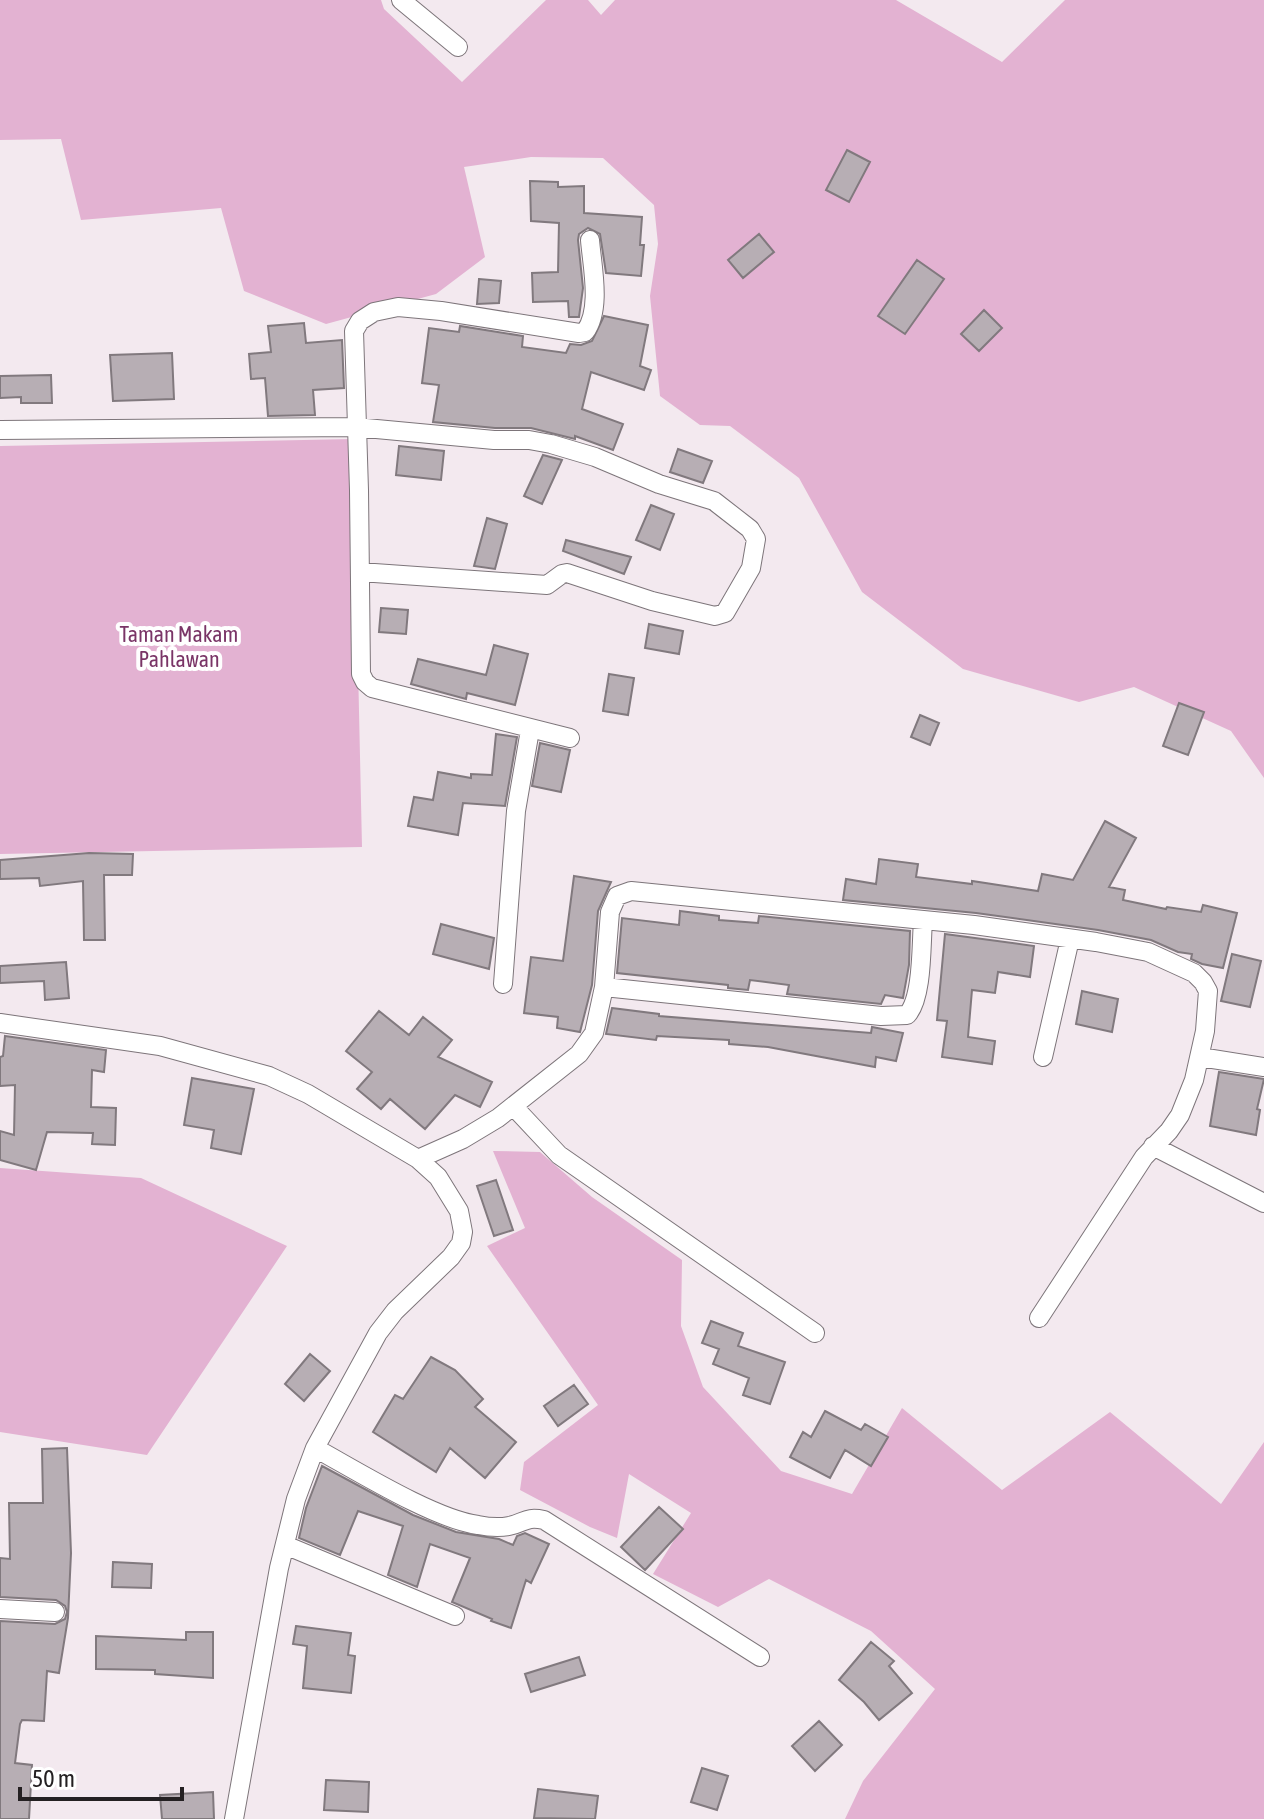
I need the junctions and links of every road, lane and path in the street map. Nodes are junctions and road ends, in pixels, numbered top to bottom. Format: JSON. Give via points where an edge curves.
{"nodes":[{"id":1,"x":401,"y":0,"type":"edge"},
{"id":2,"x":458,"y":47,"type":"dead end"},
{"id":3,"x":590,"y":240,"type":"dead end"},
{"id":4,"x":355,"y":427,"type":"junction"},
{"id":5,"x":0,"y":430,"type":"edge"},
{"id":6,"x":360,"y":572,"type":"junction"},
{"id":7,"x":530,"y":730,"type":"junction"},
{"id":8,"x":570,"y":738,"type":"dead end"},
{"id":9,"x":923,"y":921,"type":"junction"},
{"id":10,"x":1070,"y":939,"type":"junction"},
{"id":11,"x":503,"y":984,"type":"dead end"},
{"id":12,"x":604,"y":987,"type":"junction"},
{"id":13,"x":0,"y":1023,"type":"edge"},
{"id":14,"x":1043,"y":1057,"type":"dead end"},
{"id":15,"x":1200,"y":1057,"type":"junction"},
{"id":16,"x":1264,"y":1067,"type":"edge"},
{"id":17,"x":514,"y":1107,"type":"junction"},
{"id":18,"x":1153,"y":1146,"type":"junction"},
{"id":19,"x":418,"y":1159,"type":"junction"},
{"id":20,"x":1264,"y":1203,"type":"edge"},
{"id":21,"x":1039,"y":1318,"type":"dead end"},
{"id":22,"x":815,"y":1333,"type":"dead end"},
{"id":23,"x":315,"y":1448,"type":"junction"},
{"id":24,"x":285,"y":1545,"type":"junction"},
{"id":25,"x":0,"y":1609,"type":"edge"},
{"id":26,"x":55,"y":1612,"type":"dead end"},
{"id":27,"x":455,"y":1616,"type":"dead end"},
{"id":28,"x":760,"y":1657,"type":"dead end"},
{"id":29,"x":234,"y":1819,"type":"edge"}],
"edges":[{"from":1,"to":2,"type":"street"},
{"from":3,"to":4,"type":"street","via":[[594,295],[585,332],[398,307],[360,321],[354,331]]},
{"from":4,"to":5,"type":"street"},
{"from":4,"to":6,"type":"street"},
{"from":4,"to":6,"type":"street","via":[[551,444],[714,501],[756,539],[751,568],[725,613],[715,616],[567,573],[547,585]]},
{"from":6,"to":7,"type":"street","via":[[365,682]]},
{"from":7,"to":8,"type":"street"},
{"from":7,"to":11,"type":"street","via":[[516,811]]},
{"from":9,"to":10,"type":"street"},
{"from":9,"to":12,"type":"street","via":[[624,892],[610,912]]},
{"from":9,"to":12,"type":"street","via":[[917,994],[907,1015]]},
{"from":10,"to":14,"type":"street"},
{"from":10,"to":15,"type":"street","via":[[1148,952],[1194,973],[1208,991]]},
{"from":12,"to":17,"type":"street","via":[[592,1039]]},
{"from":13,"to":19,"type":"street","via":[[160,1046],[269,1076]]},
{"from":15,"to":16,"type":"street"},
{"from":15,"to":18,"type":"street","via":[[1180,1115]]},
{"from":17,"to":19,"type":"street"},
{"from":17,"to":22,"type":"street","via":[[559,1155]]},
{"from":18,"to":20,"type":"street"},
{"from":18,"to":21,"type":"street"},
{"from":19,"to":23,"type":"street","via":[[438,1177],[459,1211],[461,1243],[378,1333]]},
{"from":23,"to":24,"type":"street"},
{"from":23,"to":28,"type":"street","via":[[474,1525],[501,1528],[526,1518],[544,1520]]},
{"from":24,"to":27,"type":"street"},
{"from":24,"to":29,"type":"street"},
{"from":25,"to":26,"type":"street"}]}
